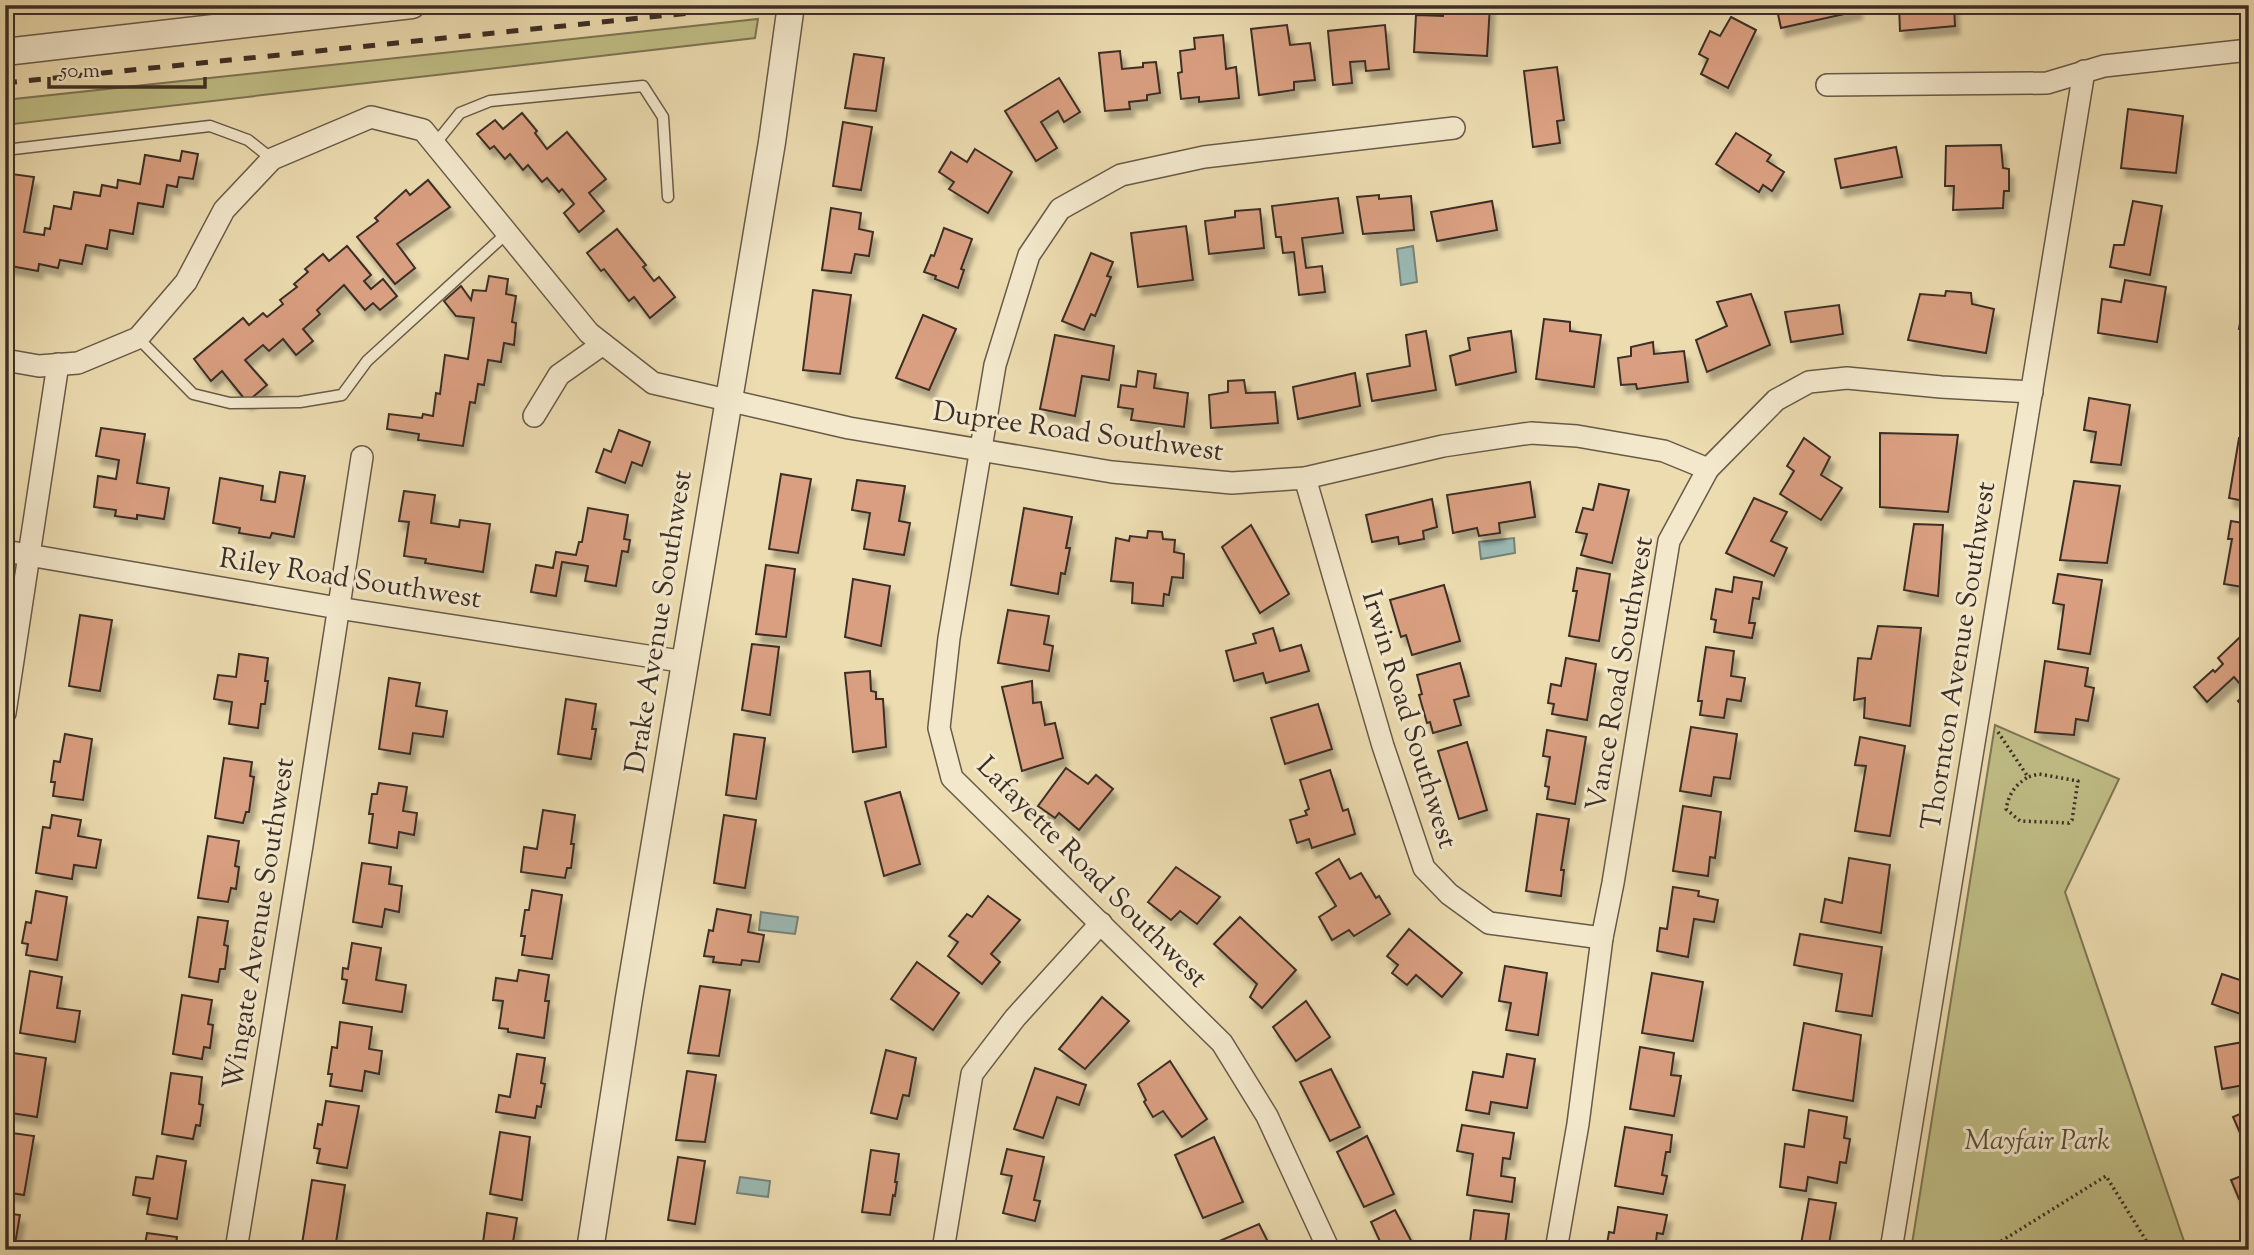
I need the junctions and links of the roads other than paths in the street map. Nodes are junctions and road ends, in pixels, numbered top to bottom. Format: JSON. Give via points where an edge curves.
{"nodes":[{"id":1,"x":412,"y":5,"type":"edge"},
{"id":2,"x":792,"y":5,"type":"edge"},
{"id":3,"x":2249,"y":50,"type":"edge"},
{"id":4,"x":5,"y":52,"type":"edge"},
{"id":5,"x":2084,"y":71,"type":"junction"},
{"id":6,"x":1827,"y":85,"type":"dead end"},
{"id":7,"x":1454,"y":128,"type":"dead end"},
{"id":8,"x":435,"y":144,"type":"junction"},
{"id":9,"x":5,"y":150,"type":"edge"},
{"id":10,"x":272,"y":159,"type":"junction"},
{"id":11,"x":668,"y":197,"type":"dead end"},
{"id":12,"x":508,"y":233,"type":"junction"},
{"id":13,"x":138,"y":338,"type":"junction"},
{"id":14,"x":603,"y":344,"type":"junction"},
{"id":15,"x":5,"y":360,"type":"edge"},
{"id":16,"x":58,"y":364,"type":"junction"},
{"id":17,"x":2032,"y":392,"type":"junction"},
{"id":18,"x":729,"y":400,"type":"junction"},
{"id":19,"x":534,"y":416,"type":"dead end"},
{"id":20,"x":981,"y":450,"type":"junction"},
{"id":21,"x":362,"y":457,"type":"dead end"},
{"id":22,"x":1708,"y":469,"type":"junction"},
{"id":23,"x":1305,"y":478,"type":"junction"},
{"id":24,"x":5,"y":551,"type":"edge"},
{"id":25,"x":29,"y":554,"type":"junction"},
{"id":26,"x":338,"y":608,"type":"junction"},
{"id":27,"x":686,"y":662,"type":"junction"},
{"id":28,"x":5,"y":713,"type":"edge"},
{"id":29,"x":1101,"y":923,"type":"junction"},
{"id":30,"x":1602,"y":939,"type":"junction"},
{"id":31,"x":236,"y":1250,"type":"edge"},
{"id":32,"x":590,"y":1250,"type":"edge"},
{"id":33,"x":943,"y":1250,"type":"edge"},
{"id":34,"x":1329,"y":1250,"type":"edge"},
{"id":35,"x":1556,"y":1250,"type":"edge"},
{"id":36,"x":1891,"y":1250,"type":"edge"}],
"edges":[{"from":1,"to":4,"type":"street"},
{"from":2,"to":18,"type":"street","name":"Drake Avenue Southwest"},
{"from":3,"to":5,"type":"street"},
{"from":5,"to":6,"type":"street","via":[[2047,83]]},
{"from":5,"to":17,"type":"street","name":"Thornton Avenue Southwest"},
{"from":7,"to":20,"type":"street","name":"Lafayette Road Southwest","via":[[1204,157],[1121,175],[1060,209],[1030,255],[995,365]]},
{"from":8,"to":10,"type":"street","name":"Dupree Road Southwest","via":[[423,130],[371,117]]},
{"from":8,"to":11,"type":"lane","via":[[460,113],[490,101],[643,86],[663,117]]},
{"from":8,"to":12,"type":"street","name":"Dupree Road Southwest"},
{"from":9,"to":10,"type":"lane","via":[[210,125],[247,140]]},
{"from":10,"to":13,"type":"street","via":[[225,210],[186,282]]},
{"from":12,"to":13,"type":"lane","via":[[367,361],[342,395],[300,402],[230,403],[193,394]]},
{"from":12,"to":14,"type":"street","name":"Dupree Road Southwest","via":[[589,334]]},
{"from":13,"to":16,"type":"street","via":[[78,363]]},
{"from":14,"to":18,"type":"street","name":"Dupree Road Southwest","via":[[653,383]]},
{"from":14,"to":19,"type":"street","via":[[559,375]]},
{"from":15,"to":16,"type":"street"},
{"from":16,"to":25,"type":"street"},
{"from":17,"to":22,"type":"street","name":"Vance Road Southwest","via":[[1847,378],[1809,382],[1776,400]]},
{"from":17,"to":36,"type":"street","name":"Thornton Avenue Southwest"},
{"from":18,"to":20,"type":"street","name":"Dupree Road Southwest","via":[[849,428]]},
{"from":18,"to":27,"type":"street","name":"Drake Avenue Southwest"},
{"from":20,"to":23,"type":"street","name":"Dupree Road Southwest","via":[[1112,472],[1232,484]]},
{"from":20,"to":29,"type":"street","name":"Lafayette Road Southwest","via":[[949,638],[939,728],[952,778]]},
{"from":21,"to":26,"type":"street","name":"Wingate Avenue Southwest"},
{"from":22,"to":23,"type":"street","name":"Dupree Road Southwest","via":[[1664,451],[1531,433],[1443,446]]},
{"from":22,"to":30,"type":"street","name":"Vance Road Southwest","via":[[1669,541]]},
{"from":23,"to":30,"type":"street","name":"Irwin Road Southwest","via":[[1383,746],[1424,868],[1449,894],[1489,923]]},
{"from":24,"to":25,"type":"street","name":"Riley Road Southwest"},
{"from":25,"to":26,"type":"street","name":"Riley Road Southwest"},
{"from":25,"to":28,"type":"street"},
{"from":26,"to":27,"type":"street","name":"Riley Road Southwest"},
{"from":26,"to":31,"type":"street","name":"Wingate Avenue Southwest"},
{"from":27,"to":32,"type":"street","name":"Drake Avenue Southwest"},
{"from":29,"to":33,"type":"street","via":[[1015,1018],[972,1074]]},
{"from":29,"to":34,"type":"street","name":"Lafayette Road Southwest","via":[[1222,1043],[1267,1116]]},
{"from":30,"to":35,"type":"street","name":"Vance Road Southwest"}]}
